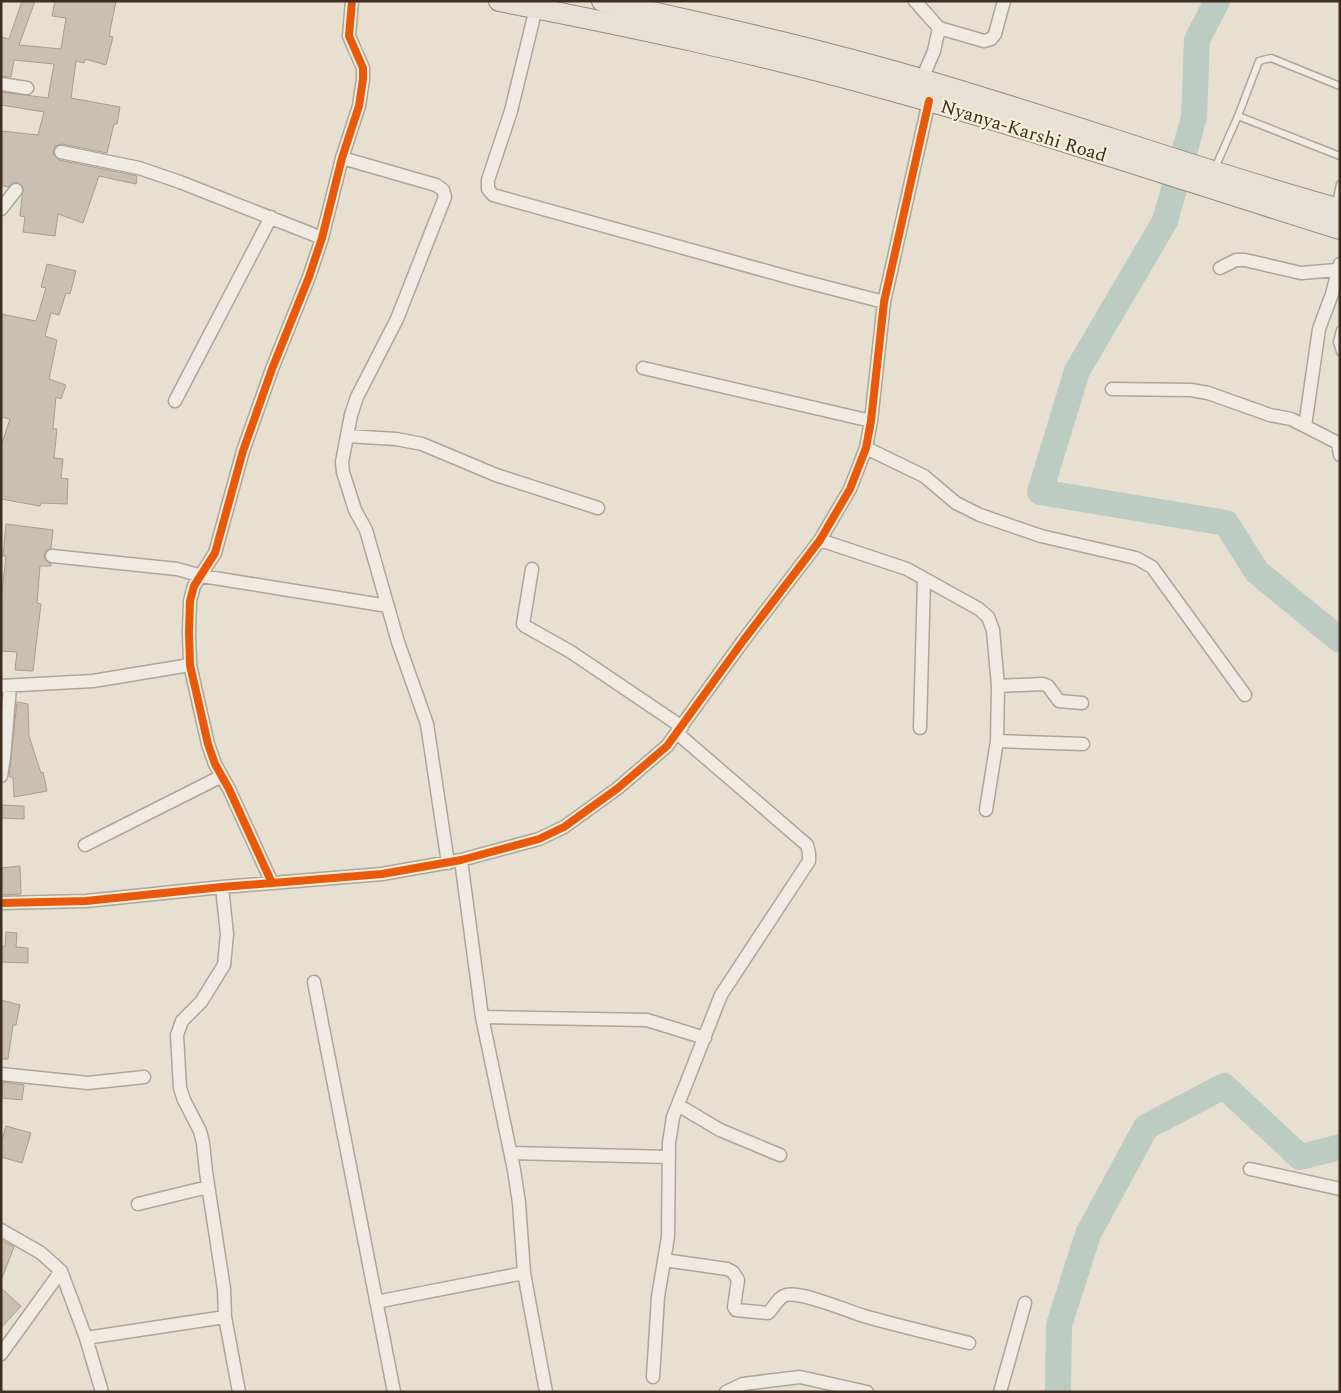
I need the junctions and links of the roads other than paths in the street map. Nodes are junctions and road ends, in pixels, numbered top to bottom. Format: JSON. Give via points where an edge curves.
{"nodes":[{"id":1,"x":352,"y":1,"type":"edge"},
{"id":2,"x":499,"y":1,"type":"edge"},
{"id":3,"x":602,"y":1,"type":"edge"},
{"id":4,"x":916,"y":1,"type":"edge"},
{"id":5,"x":1004,"y":1,"type":"edge"},
{"id":6,"x":536,"y":8,"type":"junction"},
{"id":7,"x":939,"y":28,"type":"junction"},
{"id":8,"x":922,"y":79,"type":"junction"},
{"id":9,"x":1,"y":84,"type":"edge"},
{"id":10,"x":1340,"y":86,"type":"edge"},
{"id":11,"x":27,"y":88,"type":"dead end"},
{"id":12,"x":929,"y":101,"type":"junction"},
{"id":13,"x":1238,"y":116,"type":"junction"},
{"id":14,"x":61,"y":152,"type":"dead end"},
{"id":15,"x":1340,"y":156,"type":"edge"},
{"id":16,"x":342,"y":158,"type":"junction"},
{"id":17,"x":1213,"y":172,"type":"junction"},
{"id":18,"x":1340,"y":184,"type":"edge"},
{"id":19,"x":16,"y":190,"type":"dead end"},
{"id":20,"x":1337,"y":208,"type":"edge"},
{"id":21,"x":1,"y":209,"type":"edge"},
{"id":22,"x":271,"y":218,"type":"junction"},
{"id":23,"x":1340,"y":229,"type":"edge"},
{"id":24,"x":322,"y":238,"type":"junction"},
{"id":25,"x":1338,"y":267,"type":"edge"},
{"id":26,"x":1220,"y":268,"type":"dead end"},
{"id":27,"x":884,"y":302,"type":"junction"},
{"id":28,"x":1340,"y":330,"type":"edge"},
{"id":29,"x":1340,"y":352,"type":"edge"},
{"id":30,"x":643,"y":368,"type":"dead end"},
{"id":31,"x":1112,"y":389,"type":"dead end"},
{"id":32,"x":175,"y":401,"type":"dead end"},
{"id":33,"x":871,"y":421,"type":"junction"},
{"id":34,"x":1305,"y":426,"type":"junction"},
{"id":35,"x":347,"y":436,"type":"junction"},
{"id":36,"x":866,"y":448,"type":"junction"},
{"id":37,"x":1340,"y":455,"type":"edge"},
{"id":38,"x":598,"y":508,"type":"dead end"},
{"id":39,"x":820,"y":540,"type":"junction"},
{"id":40,"x":52,"y":556,"type":"dead end"},
{"id":41,"x":532,"y":569,"type":"dead end"},
{"id":42,"x":202,"y":576,"type":"junction"},
{"id":43,"x":924,"y":579,"type":"junction"},
{"id":44,"x":388,"y":606,"type":"junction"},
{"id":45,"x":190,"y":665,"type":"junction"},
{"id":46,"x":998,"y":686,"type":"junction"},
{"id":47,"x":6,"y":687,"type":"edge"},
{"id":48,"x":1245,"y":694,"type":"dead end"},
{"id":49,"x":1082,"y":703,"type":"dead end"},
{"id":50,"x":920,"y":728,"type":"dead end"},
{"id":51,"x":679,"y":730,"type":"junction"},
{"id":52,"x":997,"y":741,"type":"junction"},
{"id":53,"x":1083,"y":744,"type":"dead end"},
{"id":54,"x":1,"y":776,"type":"edge"},
{"id":55,"x":222,"y":776,"type":"junction"},
{"id":56,"x":986,"y":810,"type":"dead end"},
{"id":57,"x":85,"y":844,"type":"dead end"},
{"id":58,"x":461,"y":860,"type":"junction"},
{"id":59,"x":448,"y":862,"type":"junction"},
{"id":60,"x":272,"y":883,"type":"junction"},
{"id":61,"x":222,"y":887,"type":"junction"},
{"id":62,"x":1,"y":903,"type":"edge"},
{"id":63,"x":314,"y":982,"type":"dead end"},
{"id":64,"x":482,"y":1017,"type":"junction"},
{"id":65,"x":705,"y":1038,"type":"junction"},
{"id":66,"x":1,"y":1074,"type":"edge"},
{"id":67,"x":144,"y":1077,"type":"dead end"},
{"id":68,"x":678,"y":1105,"type":"junction"},
{"id":69,"x":511,"y":1154,"type":"junction"},
{"id":70,"x":780,"y":1155,"type":"dead end"},
{"id":71,"x":669,"y":1157,"type":"junction"},
{"id":72,"x":1250,"y":1169,"type":"dead end"},
{"id":73,"x":208,"y":1187,"type":"junction"},
{"id":74,"x":1340,"y":1189,"type":"edge"},
{"id":75,"x":138,"y":1204,"type":"dead end"},
{"id":76,"x":1,"y":1230,"type":"edge"},
{"id":77,"x":664,"y":1260,"type":"junction"},
{"id":78,"x":62,"y":1271,"type":"junction"},
{"id":79,"x":524,"y":1273,"type":"junction"},
{"id":80,"x":376,"y":1302,"type":"junction"},
{"id":81,"x":1025,"y":1303,"type":"dead end"},
{"id":82,"x":225,"y":1317,"type":"junction"},
{"id":83,"x":86,"y":1338,"type":"junction"},
{"id":84,"x":969,"y":1343,"type":"dead end"},
{"id":85,"x":1,"y":1354,"type":"edge"},
{"id":86,"x":653,"y":1377,"type":"dead end"},
{"id":87,"x":102,"y":1392,"type":"edge"},
{"id":88,"x":239,"y":1392,"type":"edge"},
{"id":89,"x":394,"y":1392,"type":"edge"},
{"id":90,"x":546,"y":1392,"type":"edge"},
{"id":91,"x":726,"y":1392,"type":"edge"},
{"id":92,"x":867,"y":1392,"type":"edge"},
{"id":93,"x":1000,"y":1392,"type":"edge"}],
"edges":[{"from":1,"to":16,"type":"street","via":[[349,36],[363,68],[363,79],[359,106]]},
{"from":2,"to":6,"type":"main road","name":"Nyanya-Karshi Road"},
{"from":3,"to":8,"type":"main road","name":"Nyanya-Karshi Road"},
{"from":4,"to":7,"type":"street"},
{"from":5,"to":7,"type":"street","via":[[991,39],[984,41]]},
{"from":6,"to":12,"type":"main road","name":"Nyanya-Karshi Road","via":[[777,60]]},
{"from":6,"to":27,"type":"street","via":[[511,111],[488,180],[488,189],[493,195]]},
{"from":7,"to":8,"type":"street","via":[[934,51]]},
{"from":8,"to":17,"type":"main road","name":"Nyanya-Karshi Road"},
{"from":9,"to":11,"type":"street"},
{"from":10,"to":13,"type":"lane","via":[[1271,58],[1259,61]]},
{"from":12,"to":23,"type":"main road","name":"Nyanya-Karshi Road"},
{"from":12,"to":27,"type":"street"},
{"from":13,"to":15,"type":"lane"},
{"from":13,"to":17,"type":"lane"},
{"from":14,"to":22,"type":"street","via":[[139,168]]},
{"from":16,"to":24,"type":"street"},
{"from":16,"to":35,"type":"street","via":[[436,185],[443,190],[445,197],[397,319],[357,398]]},
{"from":17,"to":20,"type":"main road","name":"Nyanya-Karshi Road"},
{"from":18,"to":20,"type":"lane"},
{"from":19,"to":21,"type":"street"},
{"from":22,"to":24,"type":"street"},
{"from":22,"to":32,"type":"street"},
{"from":24,"to":42,"type":"street","via":[[243,452],[215,553]]},
{"from":25,"to":26,"type":"street","via":[[1302,273],[1236,260]]},
{"from":25,"to":34,"type":"street","via":[[1332,294],[1318,329]]},
{"from":27,"to":33,"type":"street"},
{"from":28,"to":29,"type":"lane","via":[[1337,342]]},
{"from":30,"to":33,"type":"street"},
{"from":31,"to":34,"type":"street","via":[[1208,393]]},
{"from":33,"to":36,"type":"street"},
{"from":34,"to":37,"type":"street","via":[[1338,443]]},
{"from":35,"to":38,"type":"street","via":[[422,444],[496,475]]},
{"from":35,"to":44,"type":"street","via":[[343,472],[355,510],[366,530]]},
{"from":36,"to":39,"type":"street","via":[[850,489]]},
{"from":36,"to":48,"type":"street","via":[[924,476],[956,503],[980,515],[1040,536],[1136,558],[1152,567]]},
{"from":39,"to":43,"type":"street","via":[[907,569]]},
{"from":39,"to":51,"type":"street"},
{"from":40,"to":42,"type":"street","via":[[177,569]]},
{"from":41,"to":51,"type":"street","via":[[523,624],[571,652]]},
{"from":42,"to":44,"type":"street"},
{"from":42,"to":45,"type":"street","via":[[194,586],[190,601]]},
{"from":43,"to":46,"type":"street","via":[[988,617],[994,630]]},
{"from":43,"to":50,"type":"street"},
{"from":44,"to":59,"type":"street","via":[[427,724]]},
{"from":45,"to":47,"type":"street","via":[[93,681]]},
{"from":45,"to":55,"type":"street","via":[[208,744]]},
{"from":46,"to":49,"type":"street","via":[[1043,684],[1059,701]]},
{"from":46,"to":52,"type":"street"},
{"from":47,"to":54,"type":"street"},
{"from":51,"to":58,"type":"street","via":[[667,746],[618,788],[564,827],[540,840]]},
{"from":51,"to":65,"type":"street","via":[[806,845],[809,853],[809,860],[722,996]]},
{"from":52,"to":53,"type":"street"},
{"from":52,"to":56,"type":"street"},
{"from":55,"to":57,"type":"street"},
{"from":55,"to":60,"type":"street"},
{"from":58,"to":59,"type":"street"},
{"from":58,"to":64,"type":"street"},
{"from":59,"to":60,"type":"street","via":[[382,874]]},
{"from":60,"to":61,"type":"street"},
{"from":61,"to":62,"type":"street","via":[[86,901]]},
{"from":61,"to":73,"type":"street","via":[[227,934],[224,965],[201,1002],[182,1021],[177,1035],[180,1088],[200,1131]]},
{"from":63,"to":80,"type":"street"},
{"from":64,"to":65,"type":"street","via":[[647,1020]]},
{"from":64,"to":69,"type":"street"},
{"from":65,"to":68,"type":"street"},
{"from":66,"to":67,"type":"street","via":[[88,1083]]},
{"from":68,"to":70,"type":"street","via":[[720,1130]]},
{"from":68,"to":71,"type":"street","via":[[673,1117]]},
{"from":69,"to":71,"type":"street"},
{"from":69,"to":79,"type":"street","via":[[519,1203]]},
{"from":71,"to":77,"type":"street","via":[[668,1236]]},
{"from":72,"to":74,"type":"street"},
{"from":73,"to":75,"type":"street"},
{"from":73,"to":82,"type":"street","via":[[224,1289]]},
{"from":76,"to":78,"type":"street","via":[[41,1253]]},
{"from":77,"to":84,"type":"street","via":[[733,1272],[738,1280],[736,1310],[768,1313],[786,1294],[798,1294],[864,1316]]},
{"from":77,"to":86,"type":"street","via":[[658,1297]]},
{"from":78,"to":83,"type":"street"},
{"from":78,"to":85,"type":"street"},
{"from":79,"to":80,"type":"street"},
{"from":79,"to":90,"type":"street"},
{"from":80,"to":89,"type":"street"},
{"from":81,"to":93,"type":"street"},
{"from":82,"to":83,"type":"street"},
{"from":82,"to":88,"type":"street"},
{"from":83,"to":87,"type":"street"},
{"from":91,"to":92,"type":"street","via":[[743,1384],[800,1377]]}]}
